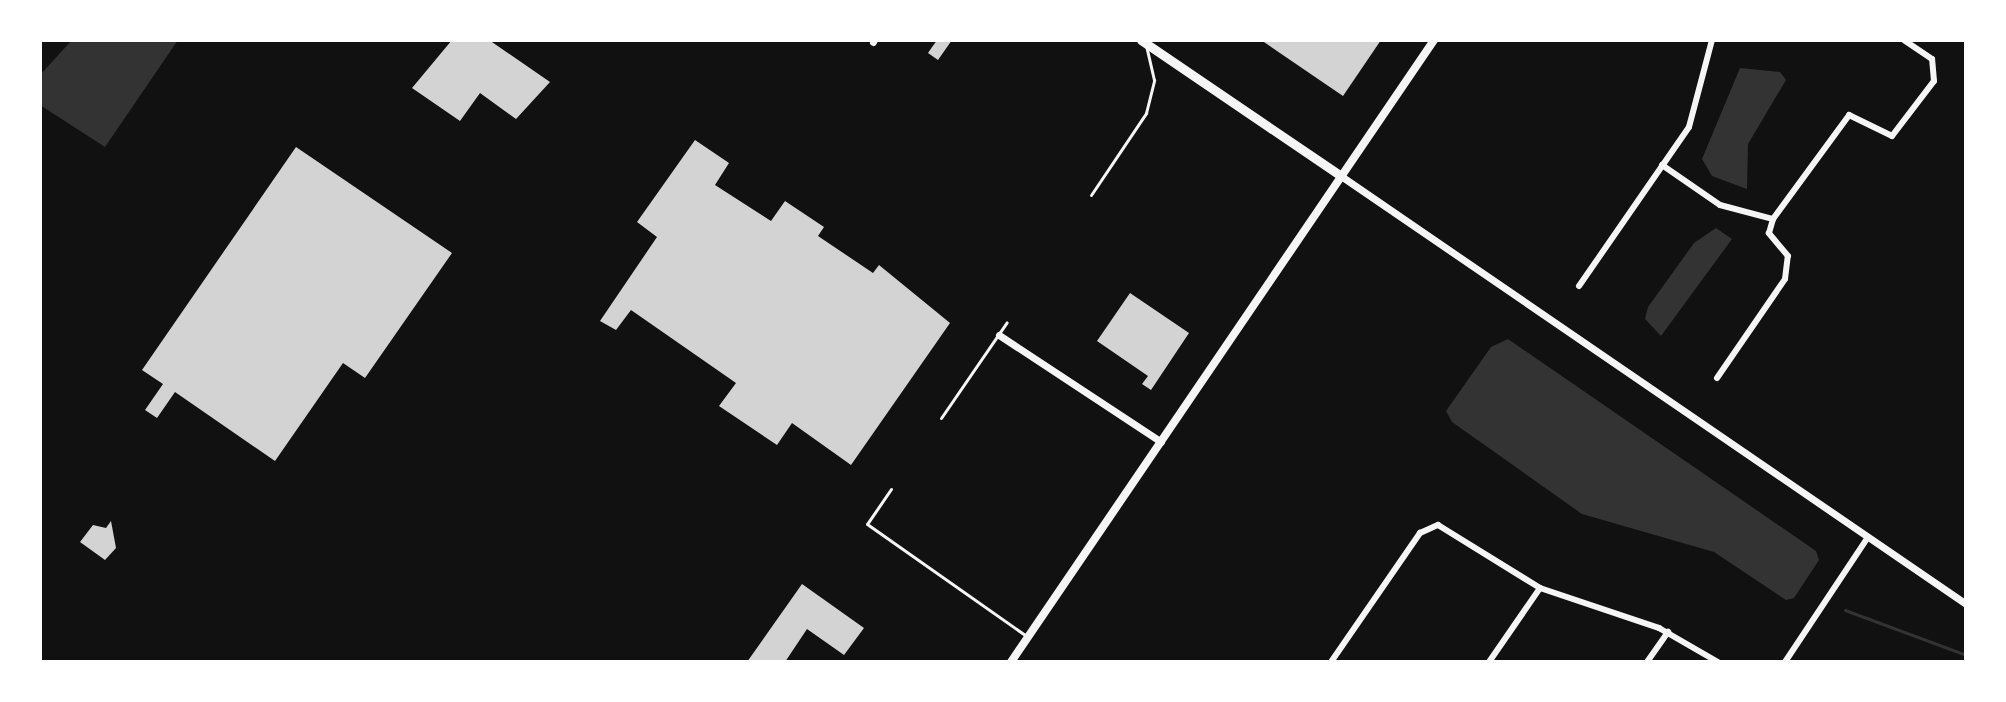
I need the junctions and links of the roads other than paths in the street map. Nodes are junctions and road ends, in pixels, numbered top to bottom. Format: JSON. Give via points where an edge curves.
{"nodes":[{"id":1,"x":1434,"y":40,"type":"edge"},
{"id":2,"x":1712,"y":40,"type":"edge"},
{"id":3,"x":1904,"y":40,"type":"edge"},
{"id":4,"x":1143,"y":41,"type":"edge"},
{"id":5,"x":1662,"y":165,"type":"junction"},
{"id":6,"x":1341,"y":176,"type":"junction"},
{"id":7,"x":1091,"y":195,"type":"dead end"},
{"id":8,"x":1773,"y":219,"type":"junction"},
{"id":9,"x":1579,"y":286,"type":"dead end"},
{"id":10,"x":1007,"y":322,"type":"dead end"},
{"id":11,"x":999,"y":335,"type":"junction"},
{"id":12,"x":1717,"y":378,"type":"dead end"},
{"id":13,"x":941,"y":418,"type":"dead end"},
{"id":14,"x":1161,"y":442,"type":"junction"},
{"id":15,"x":891,"y":489,"type":"dead end"},
{"id":16,"x":1868,"y":537,"type":"junction"},
{"id":17,"x":1540,"y":588,"type":"junction"},
{"id":18,"x":1966,"y":604,"type":"edge"},
{"id":19,"x":1668,"y":632,"type":"junction"},
{"id":20,"x":1028,"y":637,"type":"junction"},
{"id":21,"x":1011,"y":662,"type":"edge"},
{"id":22,"x":1331,"y":662,"type":"edge"},
{"id":23,"x":1489,"y":662,"type":"edge"},
{"id":24,"x":1647,"y":662,"type":"edge"},
{"id":25,"x":1718,"y":662,"type":"edge"},
{"id":26,"x":1785,"y":662,"type":"edge"}],
"edges":[{"from":1,"to":6,"type":"main road"},
{"from":2,"to":5,"type":"street","via":[[1689,127]]},
{"from":3,"to":8,"type":"street","via":[[1937,68],[1900,132],[1884,135],[1849,115]]},
{"from":4,"to":6,"type":"main road"},
{"from":4,"to":7,"type":"lane","via":[[1154,80],[1146,113]]},
{"from":5,"to":8,"type":"street","via":[[1720,205]]},
{"from":5,"to":9,"type":"street"},
{"from":6,"to":14,"type":"main road"},
{"from":6,"to":16,"type":"street"},
{"from":8,"to":12,"type":"street","via":[[1769,233],[1788,256],[1785,279]]},
{"from":10,"to":11,"type":"lane"},
{"from":11,"to":13,"type":"lane"},
{"from":11,"to":14,"type":"street"},
{"from":14,"to":20,"type":"main road"},
{"from":15,"to":20,"type":"lane","via":[[867,524]]},
{"from":16,"to":18,"type":"street"},
{"from":16,"to":26,"type":"street"},
{"from":17,"to":19,"type":"street"},
{"from":17,"to":22,"type":"street","via":[[1445,526],[1420,533]]},
{"from":17,"to":23,"type":"street"},
{"from":19,"to":24,"type":"street"},
{"from":19,"to":25,"type":"street"},
{"from":20,"to":21,"type":"main road"}]}
